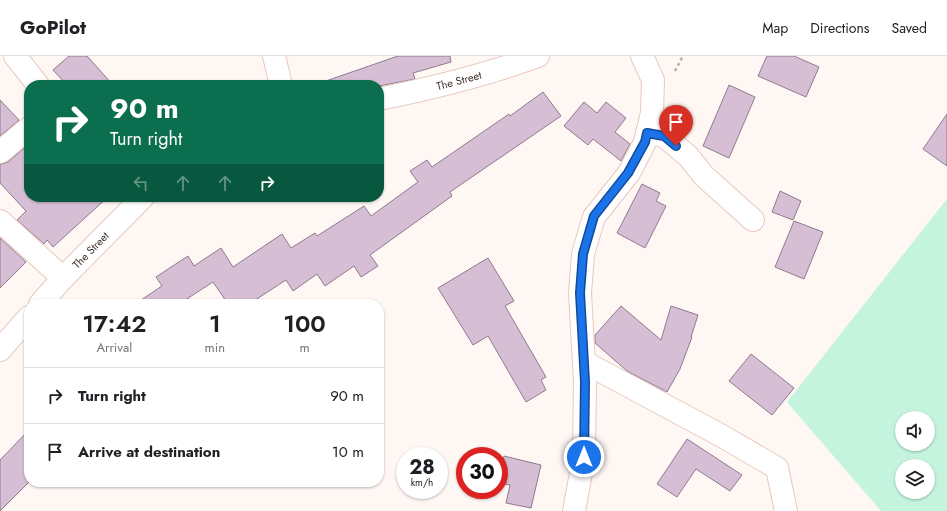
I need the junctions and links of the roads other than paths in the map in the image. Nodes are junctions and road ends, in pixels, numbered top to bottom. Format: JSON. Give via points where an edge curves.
{"nodes":[{"id":1,"x":15,"y":56,"type":"edge"},
{"id":2,"x":274,"y":56,"type":"edge"},
{"id":3,"x":538,"y":56,"type":"edge"},
{"id":4,"x":642,"y":56,"type":"edge"},
{"id":5,"x":34,"y":80,"type":"edge"},
{"id":6,"x":280,"y":80,"type":"edge"},
{"id":7,"x":384,"y":98,"type":"edge"},
{"id":8,"x":24,"y":132,"type":"edge"},
{"id":9,"x":647,"y":133,"type":"junction"},
{"id":10,"x":0,"y":152,"type":"edge"},
{"id":11,"x":138,"y":202,"type":"edge"},
{"id":12,"x":753,"y":220,"type":"dead end"},
{"id":13,"x":0,"y":221,"type":"edge"},
{"id":14,"x":63,"y":278,"type":"junction"},
{"id":15,"x":44,"y":299,"type":"edge"},
{"id":16,"x":24,"y":323,"type":"edge"},
{"id":17,"x":0,"y":350,"type":"edge"},
{"id":18,"x":584,"y":362,"type":"junction"},
{"id":19,"x":576,"y":507,"type":"edge"},
{"id":20,"x":786,"y":511,"type":"edge"}],
"edges":[{"from":1,"to":5,"type":"street"},
{"from":2,"to":6,"type":"street"},
{"from":3,"to":7,"type":"street","name":"The Street","via":[[435,87]]},
{"from":4,"to":9,"type":"street","via":[[653,80],[652,113]]},
{"from":8,"to":10,"type":"street"},
{"from":9,"to":12,"type":"street","via":[[664,136]]},
{"from":9,"to":18,"type":"street","via":[[645,142],[628,173],[594,216],[583,254],[580,293]]},
{"from":11,"to":14,"type":"street","name":"The Street"},
{"from":13,"to":14,"type":"street"},
{"from":14,"to":15,"type":"street","name":"The Street"},
{"from":16,"to":17,"type":"street"},
{"from":18,"to":19,"type":"street","via":[[584,457]]},
{"from":18,"to":20,"type":"street","via":[[777,468]]}]}
